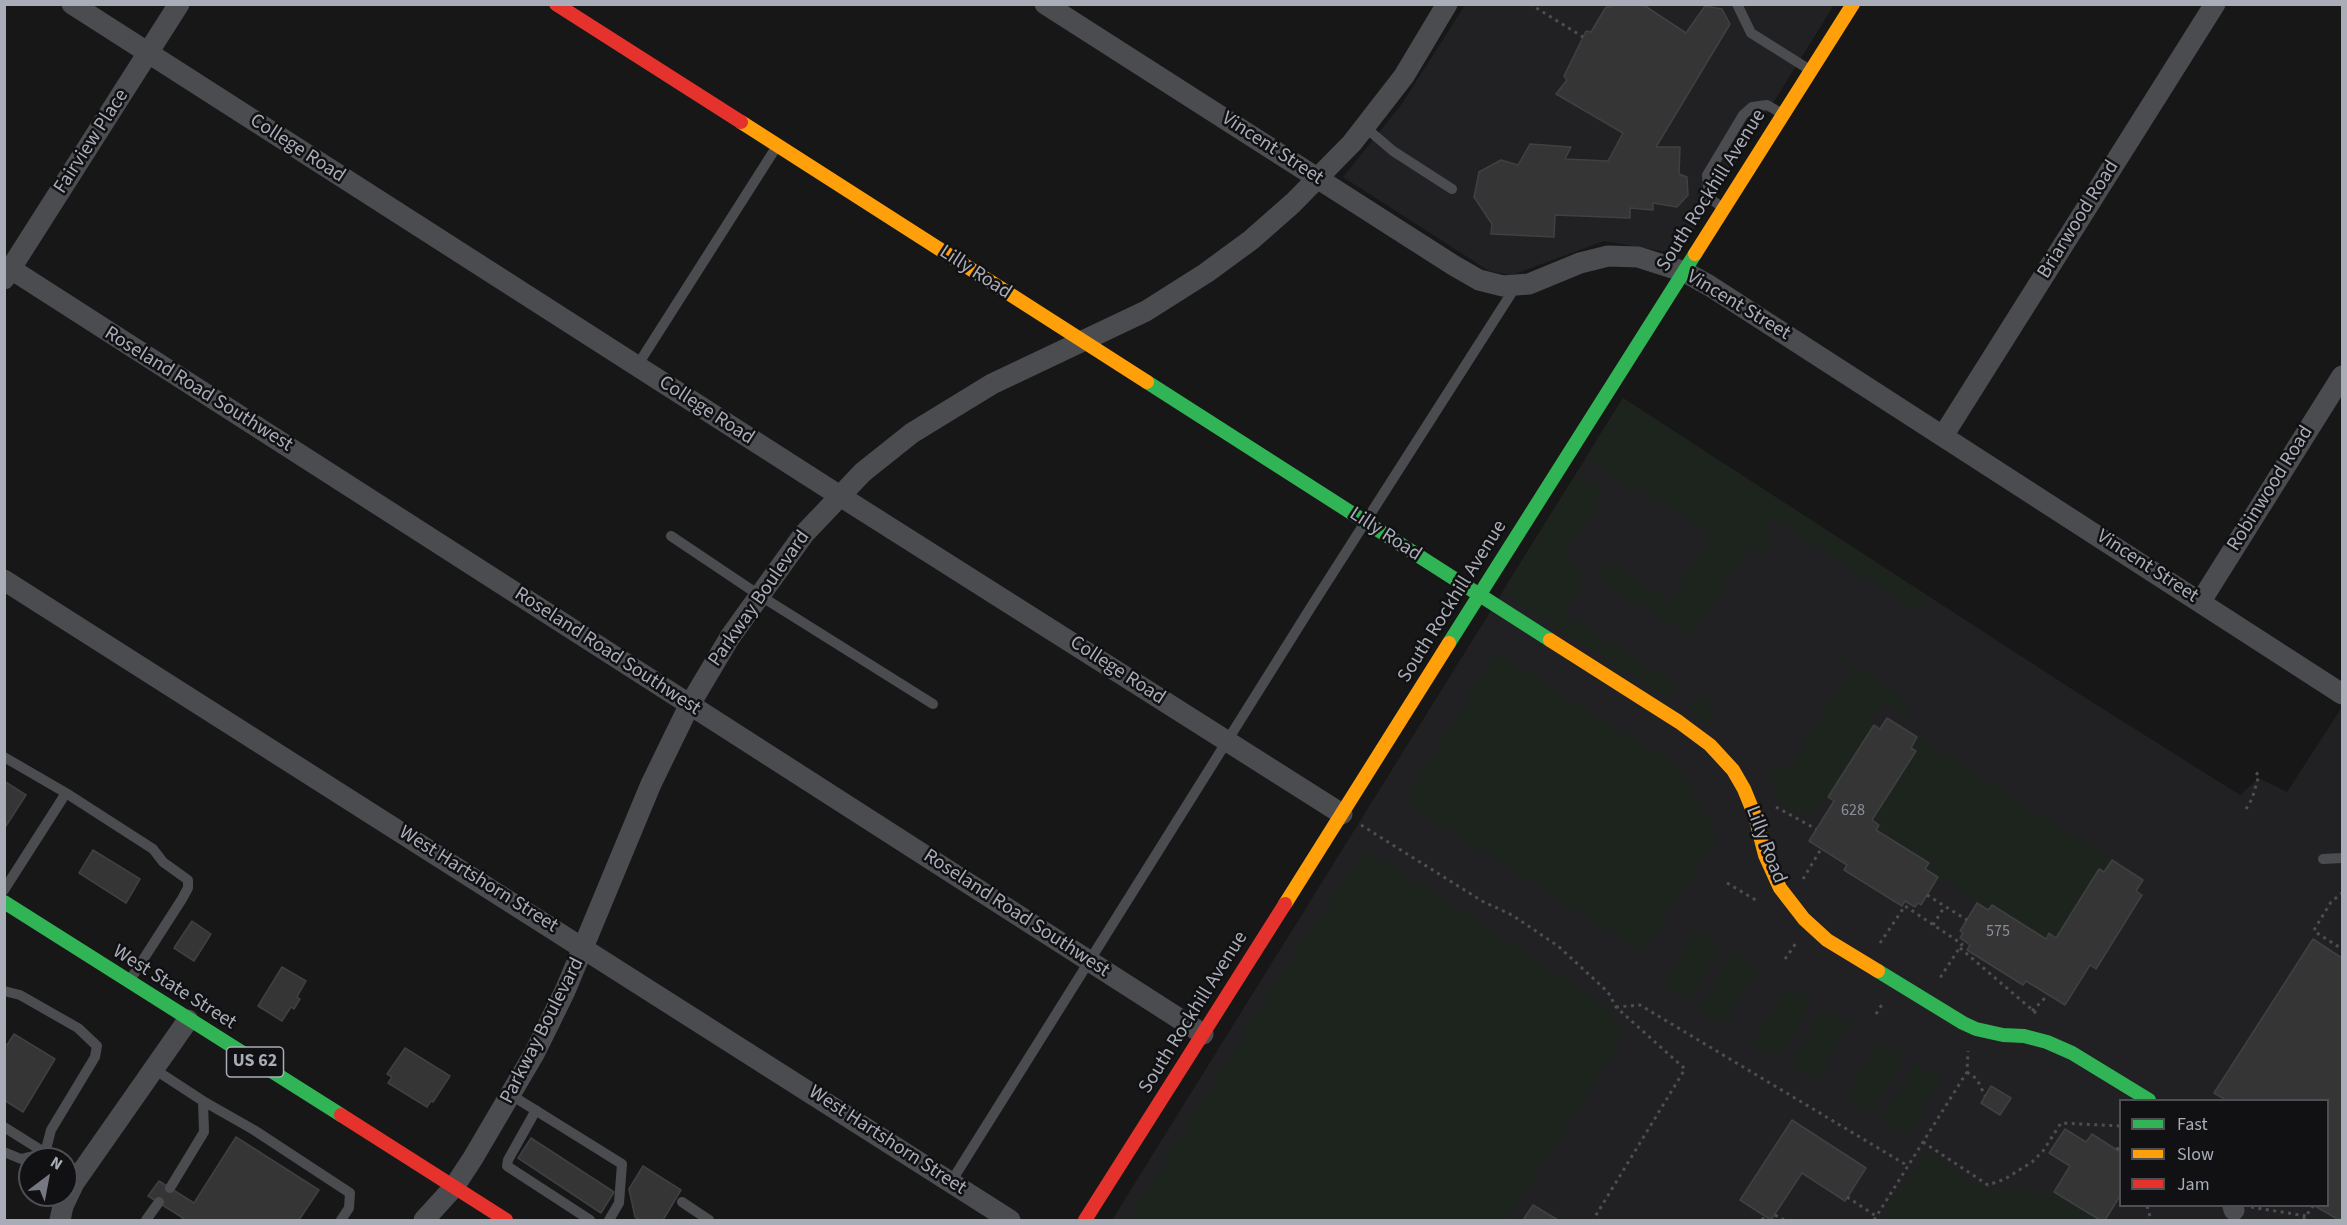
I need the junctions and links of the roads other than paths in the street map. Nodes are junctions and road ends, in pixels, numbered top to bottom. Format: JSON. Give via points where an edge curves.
{"nodes":[{"id":1,"x":72,"y":4,"type":"edge"},
{"id":2,"x":179,"y":4,"type":"edge"},
{"id":3,"x":556,"y":4,"type":"edge"},
{"id":4,"x":1045,"y":4,"type":"edge"},
{"id":5,"x":1447,"y":4,"type":"edge"},
{"id":6,"x":1737,"y":4,"type":"edge"},
{"id":7,"x":1853,"y":4,"type":"edge"},
{"id":8,"x":2215,"y":4,"type":"edge"},
{"id":9,"x":148,"y":54,"type":"junction"},
{"id":10,"x":1811,"y":70,"type":"junction"},
{"id":11,"x":1784,"y":115,"type":"junction"},
{"id":12,"x":1365,"y":127,"type":"junction"},
{"id":13,"x":777,"y":146,"type":"junction"},
{"id":14,"x":1318,"y":179,"type":"junction"},
{"id":15,"x":1452,"y":189,"type":"dead end"},
{"id":16,"x":1725,"y":208,"type":"junction"},
{"id":17,"x":1685,"y":272,"type":"junction"},
{"id":18,"x":8,"y":274,"type":"edge"},
{"id":19,"x":1516,"y":286,"type":"junction"},
{"id":20,"x":1081,"y":341,"type":"junction"},
{"id":21,"x":637,"y":366,"type":"junction"},
{"id":22,"x":2343,"y":376,"type":"edge"},
{"id":23,"x":1943,"y":436,"type":"junction"},
{"id":24,"x":840,"y":496,"type":"junction"},
{"id":25,"x":1366,"y":523,"type":"junction"},
{"id":26,"x":671,"y":536,"type":"dead end"},
{"id":27,"x":4,"y":580,"type":"edge"},
{"id":28,"x":759,"y":595,"type":"junction"},
{"id":29,"x":1480,"y":595,"type":"junction"},
{"id":30,"x":2200,"y":601,"type":"junction"},
{"id":31,"x":2343,"y":694,"type":"edge"},
{"id":32,"x":933,"y":704,"type":"dead end"},
{"id":33,"x":690,"y":706,"type":"junction"},
{"id":34,"x":1228,"y":742,"type":"junction"},
{"id":35,"x":5,"y":757,"type":"edge"},
{"id":36,"x":66,"y":793,"type":"junction"},
{"id":37,"x":1342,"y":814,"type":"junction"},
{"id":38,"x":2343,"y":858,"type":"edge"},
{"id":39,"x":2323,"y":859,"type":"dead end"},
{"id":40,"x":4,"y":890,"type":"edge"},
{"id":41,"x":4,"y":902,"type":"edge"},
{"id":42,"x":585,"y":948,"type":"junction"},
{"id":43,"x":1088,"y":961,"type":"junction"},
{"id":44,"x":129,"y":982,"type":"junction"},
{"id":45,"x":4,"y":991,"type":"edge"},
{"id":46,"x":188,"y":1020,"type":"junction"},
{"id":47,"x":1203,"y":1035,"type":"junction"},
{"id":48,"x":153,"y":1069,"type":"junction"},
{"id":49,"x":511,"y":1095,"type":"junction"},
{"id":50,"x":2146,"y":1099,"type":"edge"},
{"id":51,"x":203,"y":1101,"type":"junction"},
{"id":52,"x":536,"y":1110,"type":"junction"},
{"id":53,"x":4,"y":1127,"type":"edge"},
{"id":54,"x":36,"y":1147,"type":"edge"},
{"id":55,"x":50,"y":1147,"type":"edge"},
{"id":56,"x":4,"y":1152,"type":"edge"},
{"id":57,"x":18,"y":1158,"type":"edge"},
{"id":58,"x":78,"y":1164,"type":"edge"},
{"id":59,"x":951,"y":1182,"type":"junction"},
{"id":60,"x":454,"y":1186,"type":"junction"},
{"id":61,"x":170,"y":1188,"type":"dead end"},
{"id":62,"x":159,"y":1202,"type":"dead end"},
{"id":63,"x":682,"y":1202,"type":"dead end"},
{"id":64,"x":590,"y":1220,"type":"edge"},
{"id":65,"x":146,"y":1221,"type":"edge"},
{"id":66,"x":341,"y":1221,"type":"edge"},
{"id":67,"x":424,"y":1221,"type":"edge"},
{"id":68,"x":506,"y":1221,"type":"edge"},
{"id":69,"x":609,"y":1221,"type":"edge"},
{"id":70,"x":709,"y":1221,"type":"edge"},
{"id":71,"x":1010,"y":1221,"type":"edge"},
{"id":72,"x":1085,"y":1221,"type":"edge"}],
"edges":[{"from":1,"to":9,"type":"street","name":"College Road"},
{"from":2,"to":9,"type":"street","name":"Fairview Place"},
{"from":3,"to":13,"type":"main road","name":"Lilly Road"},
{"from":4,"to":14,"type":"street","name":"Vincent Street"},
{"from":5,"to":12,"type":"street","name":"Parkway Boulevard","via":[[1404,76]]},
{"from":6,"to":10,"type":"lane","via":[[1751,33]]},
{"from":7,"to":10,"type":"main road","name":"South Rockhill Avenue"},
{"from":8,"to":23,"type":"street","name":"Briarwood Road"},
{"from":9,"to":18,"type":"street","name":"Fairview Place"},
{"from":9,"to":21,"type":"street","name":"College Road"},
{"from":10,"to":11,"type":"main road","name":"South Rockhill Avenue"},
{"from":11,"to":16,"type":"main road","name":"South Rockhill Avenue"},
{"from":11,"to":16,"type":"lane","via":[[1767,105],[1752,107],[1743,115],[1707,175],[1709,198]]},
{"from":12,"to":14,"type":"street","name":"Parkway Boulevard"},
{"from":12,"to":15,"type":"lane","via":[[1393,152]]},
{"from":13,"to":20,"type":"main road","name":"Lilly Road"},
{"from":13,"to":21,"type":"lane"},
{"from":14,"to":19,"type":"street","name":"Vincent Street","via":[[1453,266],[1493,285]]},
{"from":14,"to":20,"type":"street","name":"Parkway Boulevard","via":[[1251,240],[1206,273],[1146,311]]},
{"from":16,"to":17,"type":"main road","name":"South Rockhill Avenue"},
{"from":17,"to":19,"type":"street","name":"Vincent Street","via":[[1638,257],[1608,256]]},
{"from":17,"to":23,"type":"street","name":"Vincent Street"},
{"from":17,"to":29,"type":"main road","name":"South Rockhill Avenue"},
{"from":18,"to":33,"type":"street","name":"Roseland Road Southwest"},
{"from":19,"to":25,"type":"lane"},
{"from":20,"to":24,"type":"street","name":"Parkway Boulevard","via":[[959,402],[893,447]]},
{"from":20,"to":25,"type":"main road","name":"Lilly Road"},
{"from":21,"to":24,"type":"street","name":"College Road"},
{"from":22,"to":30,"type":"street","name":"Robinwood Road"},
{"from":23,"to":30,"type":"street","name":"Vincent Street"},
{"from":24,"to":28,"type":"street","name":"Parkway Boulevard","via":[[804,534]]},
{"from":24,"to":34,"type":"street","name":"College Road"},
{"from":25,"to":29,"type":"main road","name":"Lilly Road"},
{"from":25,"to":34,"type":"lane"},
{"from":26,"to":28,"type":"lane"},
{"from":27,"to":42,"type":"street","name":"West Hartshorn Street"},
{"from":28,"to":32,"type":"lane"},
{"from":28,"to":33,"type":"street","name":"Parkway Boulevard"},
{"from":29,"to":37,"type":"main road","name":"South Rockhill Avenue"},
{"from":29,"to":50,"type":"main road","name":"Lilly Road","via":[[1710,744],[1738,780],[1755,816],[1773,875],[1804,919],[1827,940],[1969,1026],[2047,1042]]},
{"from":30,"to":31,"type":"street","name":"Vincent Street"},
{"from":33,"to":42,"type":"street","name":"Parkway Boulevard","via":[[651,784]]},
{"from":33,"to":43,"type":"street","name":"Roseland Road Southwest"},
{"from":34,"to":37,"type":"street","name":"College Road"},
{"from":34,"to":43,"type":"lane"},
{"from":35,"to":36,"type":"lane"},
{"from":36,"to":40,"type":"lane"},
{"from":36,"to":44,"type":"lane","via":[[153,849],[163,862],[188,880],[182,899]]},
{"from":37,"to":47,"type":"main road","name":"South Rockhill Avenue"},
{"from":38,"to":39,"type":"lane"},
{"from":41,"to":44,"type":"main road","name":"West State Street","number":"US 62"},
{"from":42,"to":49,"type":"street","name":"Parkway Boulevard"},
{"from":42,"to":59,"type":"street","name":"West Hartshorn Street"},
{"from":43,"to":47,"type":"street","name":"Roseland Road Southwest"},
{"from":43,"to":59,"type":"lane"},
{"from":44,"to":46,"type":"main road","name":"West State Street","number":"US 62"},
{"from":45,"to":55,"type":"lane","via":[[20,995],[78,1028],[97,1046],[51,1131]]},
{"from":46,"to":48,"type":"street"},
{"from":46,"to":60,"type":"main road","name":"West State Street","number":"US 62"},
{"from":47,"to":72,"type":"main road","name":"South Rockhill Avenue"},
{"from":48,"to":51,"type":"lane"},
{"from":48,"to":58,"type":"street"},
{"from":49,"to":52,"type":"lane"},
{"from":49,"to":60,"type":"street","name":"Parkway Boulevard"},
{"from":51,"to":61,"type":"lane","via":[[204,1132]]},
{"from":51,"to":66,"type":"lane","via":[[350,1193],[349,1208]]},
{"from":52,"to":64,"type":"lane","via":[[507,1166]]},
{"from":52,"to":69,"type":"lane","via":[[622,1164],[620,1203]]},
{"from":53,"to":54,"type":"lane"},
{"from":56,"to":57,"type":"lane"},
{"from":59,"to":71,"type":"street","name":"West Hartshorn Street"},
{"from":60,"to":67,"type":"street","name":"Parkway Boulevard"},
{"from":60,"to":68,"type":"main road","name":"West State Street","number":"US 62"},
{"from":62,"to":65,"type":"lane"},
{"from":63,"to":70,"type":"lane"}]}
